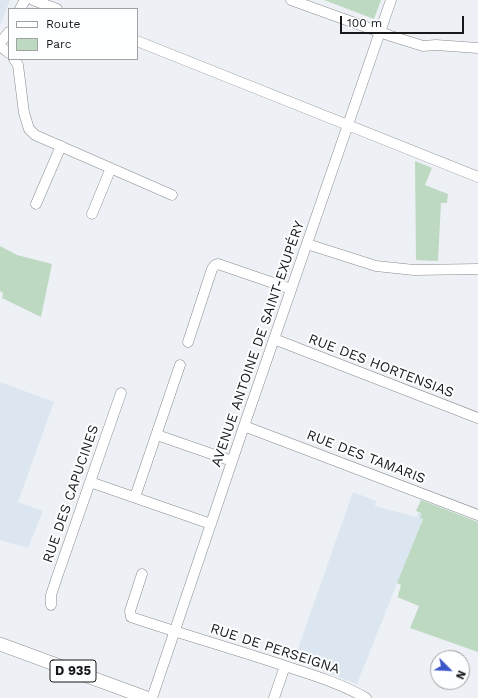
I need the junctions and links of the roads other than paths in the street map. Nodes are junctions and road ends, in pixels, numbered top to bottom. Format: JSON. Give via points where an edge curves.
{"nodes":[{"id":1,"x":33,"y":0,"type":"edge"},
{"id":2,"x":291,"y":0,"type":"edge"},
{"id":3,"x":391,"y":0,"type":"edge"},
{"id":4,"x":54,"y":8,"type":"edge"},
{"id":5,"x":8,"y":33,"type":"edge"},
{"id":6,"x":380,"y":33,"type":"junction"},
{"id":7,"x":138,"y":41,"type":"edge"},
{"id":8,"x":0,"y":43,"type":"edge"},
{"id":9,"x":0,"y":46,"type":"edge"},
{"id":10,"x":478,"y":48,"type":"edge"},
{"id":11,"x":8,"y":53,"type":"edge"},
{"id":12,"x":15,"y":60,"type":"edge"},
{"id":13,"x":348,"y":124,"type":"junction"},
{"id":14,"x":61,"y":146,"type":"junction"},
{"id":15,"x":111,"y":168,"type":"junction"},
{"id":16,"x":478,"y":177,"type":"edge"},
{"id":17,"x":172,"y":195,"type":"dead end"},
{"id":18,"x":36,"y":204,"type":"dead end"},
{"id":19,"x":92,"y":214,"type":"dead end"},
{"id":20,"x":307,"y":244,"type":"junction"},
{"id":21,"x":478,"y":269,"type":"edge"},
{"id":22,"x":291,"y":289,"type":"junction"},
{"id":23,"x":274,"y":339,"type":"junction"},
{"id":24,"x":188,"y":342,"type":"dead end"},
{"id":25,"x":180,"y":365,"type":"dead end"},
{"id":26,"x":121,"y":392,"type":"dead end"},
{"id":27,"x":478,"y":418,"type":"edge"},
{"id":28,"x":244,"y":426,"type":"junction"},
{"id":29,"x":157,"y":435,"type":"junction"},
{"id":30,"x":232,"y":461,"type":"junction"},
{"id":31,"x":90,"y":482,"type":"junction"},
{"id":32,"x":135,"y":498,"type":"junction"},
{"id":33,"x":478,"y":515,"type":"edge"},
{"id":34,"x":211,"y":524,"type":"junction"},
{"id":35,"x":141,"y":578,"type":"dead end"},
{"id":36,"x":51,"y":605,"type":"dead end"},
{"id":37,"x":174,"y":632,"type":"junction"},
{"id":38,"x":0,"y":644,"type":"edge"},
{"id":39,"x":285,"y":666,"type":"junction"},
{"id":40,"x":147,"y":698,"type":"edge"},
{"id":41,"x":152,"y":698,"type":"edge"},
{"id":42,"x":274,"y":698,"type":"edge"},
{"id":43,"x":366,"y":698,"type":"edge"}],
"edges":[{"from":1,"to":4,"type":"street"},
{"from":2,"to":6,"type":"street"},
{"from":3,"to":6,"type":"street","name":"AVENUE ANTOINE DE SAINT-EXUPÉRY"},
{"from":5,"to":8,"type":"street"},
{"from":6,"to":10,"type":"street","via":[[423,46]]},
{"from":6,"to":13,"type":"street","name":"AVENUE ANTOINE DE SAINT-EXUPÉRY"},
{"from":7,"to":13,"type":"street"},
{"from":9,"to":11,"type":"street"},
{"from":12,"to":14,"type":"street","via":[[18,65],[24,113],[29,129],[35,135]]},
{"from":13,"to":16,"type":"street"},
{"from":13,"to":20,"type":"street","name":"AVENUE ANTOINE DE SAINT-EXUPÉRY"},
{"from":14,"to":15,"type":"street"},
{"from":14,"to":18,"type":"street"},
{"from":15,"to":17,"type":"street"},
{"from":15,"to":19,"type":"street"},
{"from":20,"to":21,"type":"street","via":[[376,266],[414,270]]},
{"from":20,"to":22,"type":"street","name":"AVENUE ANTOINE DE SAINT-EXUPÉRY"},
{"from":22,"to":23,"type":"street","name":"AVENUE ANTOINE DE SAINT-EXUPÉRY"},
{"from":22,"to":24,"type":"street","via":[[215,265]]},
{"from":23,"to":27,"type":"street","name":"RUE DES HORTENSIAS"},
{"from":23,"to":28,"type":"street","name":"AVENUE ANTOINE DE SAINT-EXUPÉRY"},
{"from":25,"to":29,"type":"street"},
{"from":26,"to":31,"type":"street","name":"RUE DES CAPUCINES"},
{"from":28,"to":30,"type":"street","name":"AVENUE ANTOINE DE SAINT-EXUPÉRY"},
{"from":28,"to":33,"type":"street","name":"RUE DES TAMARIS"},
{"from":29,"to":30,"type":"street"},
{"from":29,"to":32,"type":"street"},
{"from":30,"to":34,"type":"street","name":"AVENUE ANTOINE DE SAINT-EXUPÉRY"},
{"from":31,"to":32,"type":"street"},
{"from":31,"to":36,"type":"street","name":"RUE DES CAPUCINES","via":[[51,595]]},
{"from":32,"to":34,"type":"street"},
{"from":34,"to":37,"type":"street","name":"AVENUE ANTOINE DE SAINT-EXUPÉRY"},
{"from":35,"to":37,"type":"street","name":"RUE DE PERSEIGNA","via":[[130,611],[131,617]]},
{"from":37,"to":39,"type":"street","name":"RUE DE PERSEIGNA"},
{"from":37,"to":41,"type":"street","name":"AVENUE ANTOINE DE SAINT-EXUPÉRY"},
{"from":38,"to":40,"type":"main road","number":"D 935"},
{"from":39,"to":42,"type":"street"},
{"from":39,"to":43,"type":"street","name":"RUE DE PERSEIGNA"}]}
